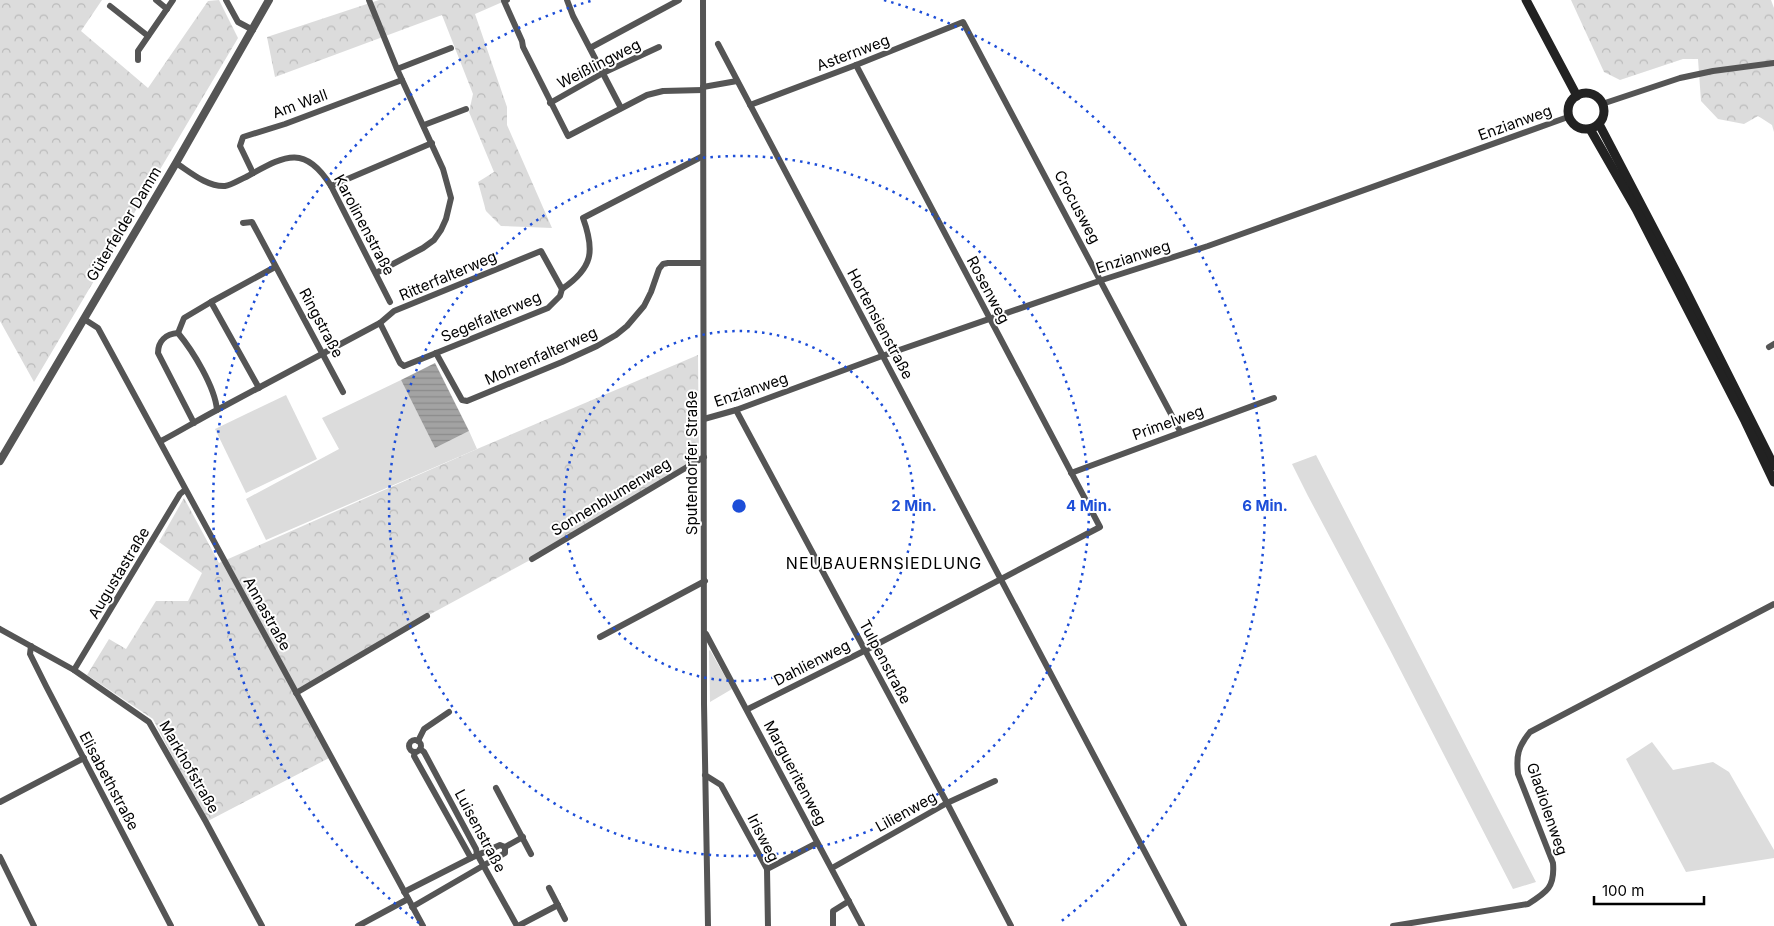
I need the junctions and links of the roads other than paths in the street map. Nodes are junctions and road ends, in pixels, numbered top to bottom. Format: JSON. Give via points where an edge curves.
{"nodes":[{"id":1,"x":156,"y":0,"type":"edge"},
{"id":2,"x":173,"y":0,"type":"edge"},
{"id":3,"x":226,"y":0,"type":"edge"},
{"id":4,"x":269,"y":0,"type":"edge"},
{"id":5,"x":369,"y":0,"type":"edge"},
{"id":6,"x":507,"y":0,"type":"edge"},
{"id":7,"x":567,"y":0,"type":"edge"},
{"id":8,"x":703,"y":0,"type":"edge"},
{"id":9,"x":1526,"y":0,"type":"edge"},
{"id":10,"x":675,"y":1,"type":"edge"},
{"id":11,"x":110,"y":6,"type":"dead end"},
{"id":12,"x":167,"y":9,"type":"junction"},
{"id":13,"x":963,"y":22,"type":"joint"},
{"id":14,"x":253,"y":30,"type":"junction"},
{"id":15,"x":148,"y":36,"type":"junction"},
{"id":16,"x":718,"y":44,"type":"dead end"},
{"id":17,"x":659,"y":47,"type":"dead end"},
{"id":18,"x":451,"y":48,"type":"dead end"},
{"id":19,"x":590,"y":48,"type":"junction"},
{"id":20,"x":138,"y":60,"type":"dead end"},
{"id":21,"x":1774,"y":63,"type":"edge"},
{"id":22,"x":856,"y":65,"type":"junction"},
{"id":23,"x":397,"y":69,"type":"junction"},
{"id":24,"x":603,"y":74,"type":"junction"},
{"id":25,"x":402,"y":80,"type":"junction"},
{"id":26,"x":737,"y":81,"type":"junction"},
{"id":27,"x":703,"y":88,"type":"junction"},
{"id":28,"x":1577,"y":96,"type":"junction"},
{"id":29,"x":550,"y":103,"type":"junction"},
{"id":30,"x":1602,"y":104,"type":"junction"},
{"id":31,"x":750,"y":105,"type":"junction"},
{"id":32,"x":621,"y":108,"type":"junction"},
{"id":33,"x":466,"y":109,"type":"dead end"},
{"id":34,"x":1568,"y":116,"type":"junction"},
{"id":35,"x":1598,"y":124,"type":"junction"},
{"id":36,"x":424,"y":125,"type":"junction"},
{"id":37,"x":1590,"y":129,"type":"junction"},
{"id":38,"x":432,"y":143,"type":"junction"},
{"id":39,"x":703,"y":156,"type":"junction"},
{"id":40,"x":176,"y":163,"type":"junction"},
{"id":41,"x":253,"y":173,"type":"junction"},
{"id":42,"x":331,"y":186,"type":"junction"},
{"id":43,"x":243,"y":223,"type":"dead end"},
{"id":44,"x":703,"y":263,"type":"junction"},
{"id":45,"x":275,"y":267,"type":"junction"},
{"id":46,"x":376,"y":273,"type":"junction"},
{"id":47,"x":1102,"y":280,"type":"junction"},
{"id":48,"x":562,"y":288,"type":"junction"},
{"id":49,"x":211,"y":302,"type":"junction"},
{"id":50,"x":390,"y":302,"type":"dead end"},
{"id":51,"x":84,"y":319,"type":"junction"},
{"id":52,"x":989,"y":319,"type":"junction"},
{"id":53,"x":380,"y":323,"type":"junction"},
{"id":54,"x":178,"y":333,"type":"junction"},
{"id":55,"x":326,"y":352,"type":"junction"},
{"id":56,"x":436,"y":353,"type":"junction"},
{"id":57,"x":882,"y":356,"type":"junction"},
{"id":58,"x":259,"y":388,"type":"junction"},
{"id":59,"x":343,"y":392,"type":"dead end"},
{"id":60,"x":1274,"y":398,"type":"dead end"},
{"id":61,"x":217,"y":410,"type":"junction"},
{"id":62,"x":736,"y":410,"type":"junction"},
{"id":63,"x":704,"y":419,"type":"junction"},
{"id":64,"x":194,"y":423,"type":"junction"},
{"id":65,"x":1180,"y":431,"type":"junction"},
{"id":66,"x":161,"y":441,"type":"junction"},
{"id":67,"x":704,"y":457,"type":"junction"},
{"id":68,"x":0,"y":461,"type":"edge"},
{"id":69,"x":1774,"y":466,"type":"edge"},
{"id":70,"x":1071,"y":473,"type":"junction"},
{"id":71,"x":1774,"y":482,"type":"edge"},
{"id":72,"x":185,"y":490,"type":"junction"},
{"id":73,"x":1100,"y":526,"type":"joint"},
{"id":74,"x":532,"y":559,"type":"dead end"},
{"id":75,"x":1001,"y":578,"type":"junction"},
{"id":76,"x":705,"y":581,"type":"junction"},
{"id":77,"x":1774,"y":604,"type":"edge"},
{"id":78,"x":427,"y":616,"type":"dead end"},
{"id":79,"x":0,"y":629,"type":"edge"},
{"id":80,"x":705,"y":633,"type":"junction"},
{"id":81,"x":600,"y":638,"type":"dead end"},
{"id":82,"x":31,"y":646,"type":"junction"},
{"id":83,"x":864,"y":651,"type":"junction"},
{"id":84,"x":74,"y":670,"type":"junction"},
{"id":85,"x":296,"y":693,"type":"junction"},
{"id":86,"x":748,"y":710,"type":"junction"},
{"id":87,"x":449,"y":712,"type":"dead end"},
{"id":88,"x":418,"y":741,"type":"junction"},
{"id":89,"x":417,"y":750,"type":"junction"},
{"id":90,"x":84,"y":758,"type":"junction"},
{"id":91,"x":705,"y":775,"type":"junction"},
{"id":92,"x":995,"y":781,"type":"dead end"},
{"id":93,"x":496,"y":788,"type":"dead end"},
{"id":94,"x":0,"y":802,"type":"edge"},
{"id":95,"x":947,"y":803,"type":"junction"},
{"id":96,"x":522,"y":837,"type":"junction"},
{"id":97,"x":817,"y":843,"type":"junction"},
{"id":98,"x":505,"y":847,"type":"junction"},
{"id":99,"x":531,"y":854,"type":"dead end"},
{"id":100,"x":474,"y":856,"type":"junction"},
{"id":101,"x":0,"y":857,"type":"edge"},
{"id":102,"x":484,"y":866,"type":"junction"},
{"id":103,"x":832,"y":868,"type":"junction"},
{"id":104,"x":767,"y":869,"type":"junction"},
{"id":105,"x":549,"y":888,"type":"dead end"},
{"id":106,"x":406,"y":896,"type":"junction"},
{"id":107,"x":848,"y":901,"type":"junction"},
{"id":108,"x":412,"y":906,"type":"junction"},
{"id":109,"x":558,"y":906,"type":"junction"},
{"id":110,"x":565,"y":919,"type":"dead end"},
{"id":111,"x":34,"y":926,"type":"edge"},
{"id":112,"x":172,"y":926,"type":"edge"},
{"id":113,"x":262,"y":926,"type":"edge"},
{"id":114,"x":358,"y":926,"type":"edge"},
{"id":115,"x":423,"y":926,"type":"edge"},
{"id":116,"x":517,"y":926,"type":"edge"},
{"id":117,"x":708,"y":926,"type":"edge"},
{"id":118,"x":768,"y":926,"type":"edge"},
{"id":119,"x":833,"y":926,"type":"edge"},
{"id":120,"x":862,"y":926,"type":"edge"},
{"id":121,"x":1012,"y":926,"type":"edge"},
{"id":122,"x":1184,"y":926,"type":"edge"},
{"id":123,"x":1393,"y":926,"type":"edge"}],
"edges":[{"from":1,"to":12,"type":"street"},
{"from":2,"to":12,"type":"street"},
{"from":3,"to":14,"type":"street","via":[[238,22]]},
{"from":4,"to":14,"type":"street","name":"Güterfelder Damm"},
{"from":5,"to":23,"type":"street"},
{"from":6,"to":29,"type":"street","via":[[504,1],[523,47]]},
{"from":7,"to":19,"type":"street"},
{"from":8,"to":27,"type":"street","name":"Sputendorfer Straße"},
{"from":9,"to":28,"type":"main road"},
{"from":10,"to":19,"type":"street"},
{"from":11,"to":15,"type":"street"},
{"from":12,"to":15,"type":"street"},
{"from":13,"to":22,"type":"street","name":"Asternweg"},
{"from":13,"to":47,"type":"street","name":"Crocusweg"},
{"from":14,"to":40,"type":"street","name":"Güterfelder Damm"},
{"from":15,"to":20,"type":"street","via":[[138,51]]},
{"from":16,"to":26,"type":"street","name":"Hortensienstraße"},
{"from":17,"to":24,"type":"street","name":"Weißlingweg"},
{"from":18,"to":23,"type":"street"},
{"from":19,"to":24,"type":"street"},
{"from":21,"to":30,"type":"street","via":[[1680,78]]},
{"from":22,"to":31,"type":"street","name":"Asternweg"},
{"from":22,"to":52,"type":"street","name":"Rosenweg"},
{"from":23,"to":25,"type":"street"},
{"from":24,"to":29,"type":"street","name":"Weißlingweg"},
{"from":24,"to":32,"type":"street"},
{"from":25,"to":36,"type":"street"},
{"from":25,"to":41,"type":"street","name":"Am Wall","via":[[243,137],[240,146]]},
{"from":26,"to":27,"type":"street"},
{"from":26,"to":31,"type":"street","name":"Hortensienstraße"},
{"from":27,"to":32,"type":"street","via":[[655,92]]},
{"from":27,"to":39,"type":"street","name":"Sputendorfer Straße"},
{"from":28,"to":30,"type":"main road","via":[[1592,94]]},
{"from":28,"to":34,"type":"main road","via":[[1569,104]]},
{"from":29,"to":32,"type":"street","via":[[568,136]]},
{"from":30,"to":35,"type":"main road","via":[[1603,114]]},
{"from":31,"to":57,"type":"street","name":"Hortensienstraße"},
{"from":33,"to":36,"type":"street"},
{"from":34,"to":37,"type":"main road","via":[[1579,128]]},
{"from":34,"to":47,"type":"street","name":"Enzianweg"},
{"from":35,"to":37,"type":"main road"},
{"from":35,"to":69,"type":"main road","via":[[1689,295]]},
{"from":36,"to":38,"type":"street"},
{"from":37,"to":71,"type":"main road","via":[[1636,209]]},
{"from":38,"to":42,"type":"street"},
{"from":38,"to":46,"type":"street","via":[[450,198],[441,230],[423,248]]},
{"from":39,"to":44,"type":"street","name":"Sputendorfer Straße"},
{"from":39,"to":48,"type":"street","name":"Segelfalterweg","via":[[584,218],[591,248],[588,264],[576,279]]},
{"from":40,"to":41,"type":"street","name":"Karolinenstraße","via":[[213,185],[231,185]]},
{"from":40,"to":51,"type":"street","name":"Güterfelder Damm"},
{"from":41,"to":42,"type":"street","name":"Karolinenstraße","via":[[281,158],[296,157],[310,161]]},
{"from":42,"to":46,"type":"street","name":"Karolinenstraße"},
{"from":43,"to":45,"type":"street","name":"Ringstraße","via":[[252,222]]},
{"from":44,"to":56,"type":"street","name":"Mohrenfalterweg","via":[[663,264],[644,306],[616,335],[562,362],[467,401],[462,400]]},
{"from":44,"to":63,"type":"street","name":"Sputendorfer Straße"},
{"from":45,"to":49,"type":"street"},
{"from":45,"to":55,"type":"street","name":"Ringstraße"},
{"from":46,"to":50,"type":"street","name":"Karolinenstraße"},
{"from":47,"to":52,"type":"street","name":"Enzianweg"},
{"from":47,"to":65,"type":"street","name":"Crocusweg"},
{"from":48,"to":53,"type":"street","name":"Ritterfalterweg","via":[[541,251],[394,312]]},
{"from":48,"to":56,"type":"street","name":"Segelfalterweg","via":[[560,296],[548,308]]},
{"from":49,"to":54,"type":"street","via":[[184,318]]},
{"from":49,"to":58,"type":"street"},
{"from":51,"to":66,"type":"street","name":"Annastraße","via":[[98,328]]},
{"from":51,"to":68,"type":"street","name":"Güterfelder Damm"},
{"from":52,"to":57,"type":"street","name":"Enzianweg"},
{"from":52,"to":70,"type":"street","name":"Rosenweg"},
{"from":53,"to":55,"type":"street","name":"Ritterfalterweg"},
{"from":53,"to":56,"type":"street","name":"Segelfalterweg","via":[[400,364],[404,366]]},
{"from":54,"to":61,"type":"street","via":[[215,396]]},
{"from":54,"to":64,"type":"street","via":[[162,340],[158,353]]},
{"from":55,"to":58,"type":"street","name":"Ritterfalterweg"},
{"from":55,"to":59,"type":"street","name":"Ringstraße"},
{"from":57,"to":62,"type":"street","name":"Enzianweg"},
{"from":57,"to":75,"type":"street","name":"Hortensienstraße"},
{"from":58,"to":61,"type":"street","name":"Ritterfalterweg"},
{"from":60,"to":65,"type":"street","name":"Primelweg"},
{"from":61,"to":64,"type":"street","name":"Ritterfalterweg"},
{"from":62,"to":63,"type":"street","name":"Enzianweg"},
{"from":62,"to":83,"type":"street","name":"Tulpenstraße"},
{"from":63,"to":67,"type":"street","name":"Sputendorfer Straße"},
{"from":64,"to":66,"type":"street","name":"Ritterfalterweg"},
{"from":65,"to":70,"type":"street","name":"Primelweg"},
{"from":66,"to":72,"type":"street","name":"Annastraße"},
{"from":67,"to":74,"type":"street","name":"Sonnenblumenweg"},
{"from":67,"to":76,"type":"street","name":"Sputendorfer Straße"},
{"from":70,"to":73,"type":"street","name":"Rosenweg"},
{"from":72,"to":84,"type":"street","name":"Augustastraße"},
{"from":72,"to":85,"type":"street","name":"Annastraße"},
{"from":73,"to":75,"type":"street","name":"Dahlienweg"},
{"from":75,"to":83,"type":"street","name":"Dahlienweg"},
{"from":75,"to":122,"type":"street","name":"Hortensienstraße"},
{"from":76,"to":80,"type":"street","name":"Sputendorfer Straße"},
{"from":76,"to":81,"type":"street"},
{"from":77,"to":123,"type":"street","name":"Gladiolenweg","via":[[1530,732],[1516,758],[1518,774],[1553,863],[1554,877],[1547,892],[1528,904]]},
{"from":78,"to":85,"type":"street"},
{"from":79,"to":82,"type":"street","name":"Markhofstraße"},
{"from":80,"to":86,"type":"street","name":"Margueritenweg"},
{"from":80,"to":91,"type":"street","name":"Sputendorfer Straße"},
{"from":82,"to":84,"type":"street","name":"Markhofstraße"},
{"from":82,"to":90,"type":"street","name":"Elisabethstraße","via":[[30,654]]},
{"from":83,"to":86,"type":"street","name":"Dahlienweg"},
{"from":83,"to":95,"type":"street","name":"Tulpenstraße"},
{"from":84,"to":113,"type":"street","name":"Markhofstraße","via":[[149,722]]},
{"from":85,"to":106,"type":"street","name":"Annastraße"},
{"from":86,"to":97,"type":"street","name":"Margueritenweg"},
{"from":87,"to":88,"type":"street","via":[[424,729]]},
{"from":88,"to":89,"type":"street","name":"Luisenstraße"},
{"from":88,"to":89,"type":"street","via":[[413,740],[409,744],[410,749]]},
{"from":89,"to":100,"type":"street","name":"Luisenstraße","via":[[414,756]]},
{"from":89,"to":100,"type":"street","name":"Luisenstraße","via":[[424,752],[476,849]]},
{"from":90,"to":94,"type":"street"},
{"from":90,"to":112,"type":"street","name":"Elisabethstraße"},
{"from":91,"to":104,"type":"street","name":"Irisweg","via":[[721,785]]},
{"from":91,"to":117,"type":"street","name":"Sputendorfer Straße"},
{"from":92,"to":95,"type":"street","name":"Lilienweg"},
{"from":93,"to":96,"type":"street"},
{"from":95,"to":103,"type":"street","name":"Lilienweg"},
{"from":95,"to":121,"type":"street","name":"Tulpenstraße"},
{"from":96,"to":98,"type":"street"},
{"from":96,"to":99,"type":"street"},
{"from":97,"to":103,"type":"street","name":"Margueritenweg"},
{"from":97,"to":104,"type":"street"},
{"from":98,"to":100,"type":"street","via":[[500,845]]},
{"from":98,"to":102,"type":"street","via":[[505,853]]},
{"from":100,"to":102,"type":"street","name":"Luisenstraße"},
{"from":100,"to":106,"type":"street"},
{"from":101,"to":111,"type":"street"},
{"from":102,"to":108,"type":"street"},
{"from":102,"to":116,"type":"street","name":"Luisenstraße"},
{"from":103,"to":107,"type":"street","name":"Margueritenweg"},
{"from":104,"to":118,"type":"street","name":"Irisweg"},
{"from":105,"to":109,"type":"street"},
{"from":106,"to":108,"type":"street","name":"Annastraße"},
{"from":106,"to":114,"type":"street"},
{"from":107,"to":119,"type":"street","via":[[833,911]]},
{"from":107,"to":120,"type":"street","name":"Margueritenweg"},
{"from":108,"to":115,"type":"street","name":"Annastraße"},
{"from":109,"to":110,"type":"street"},
{"from":109,"to":116,"type":"street","name":"Luisenstraße"}]}
